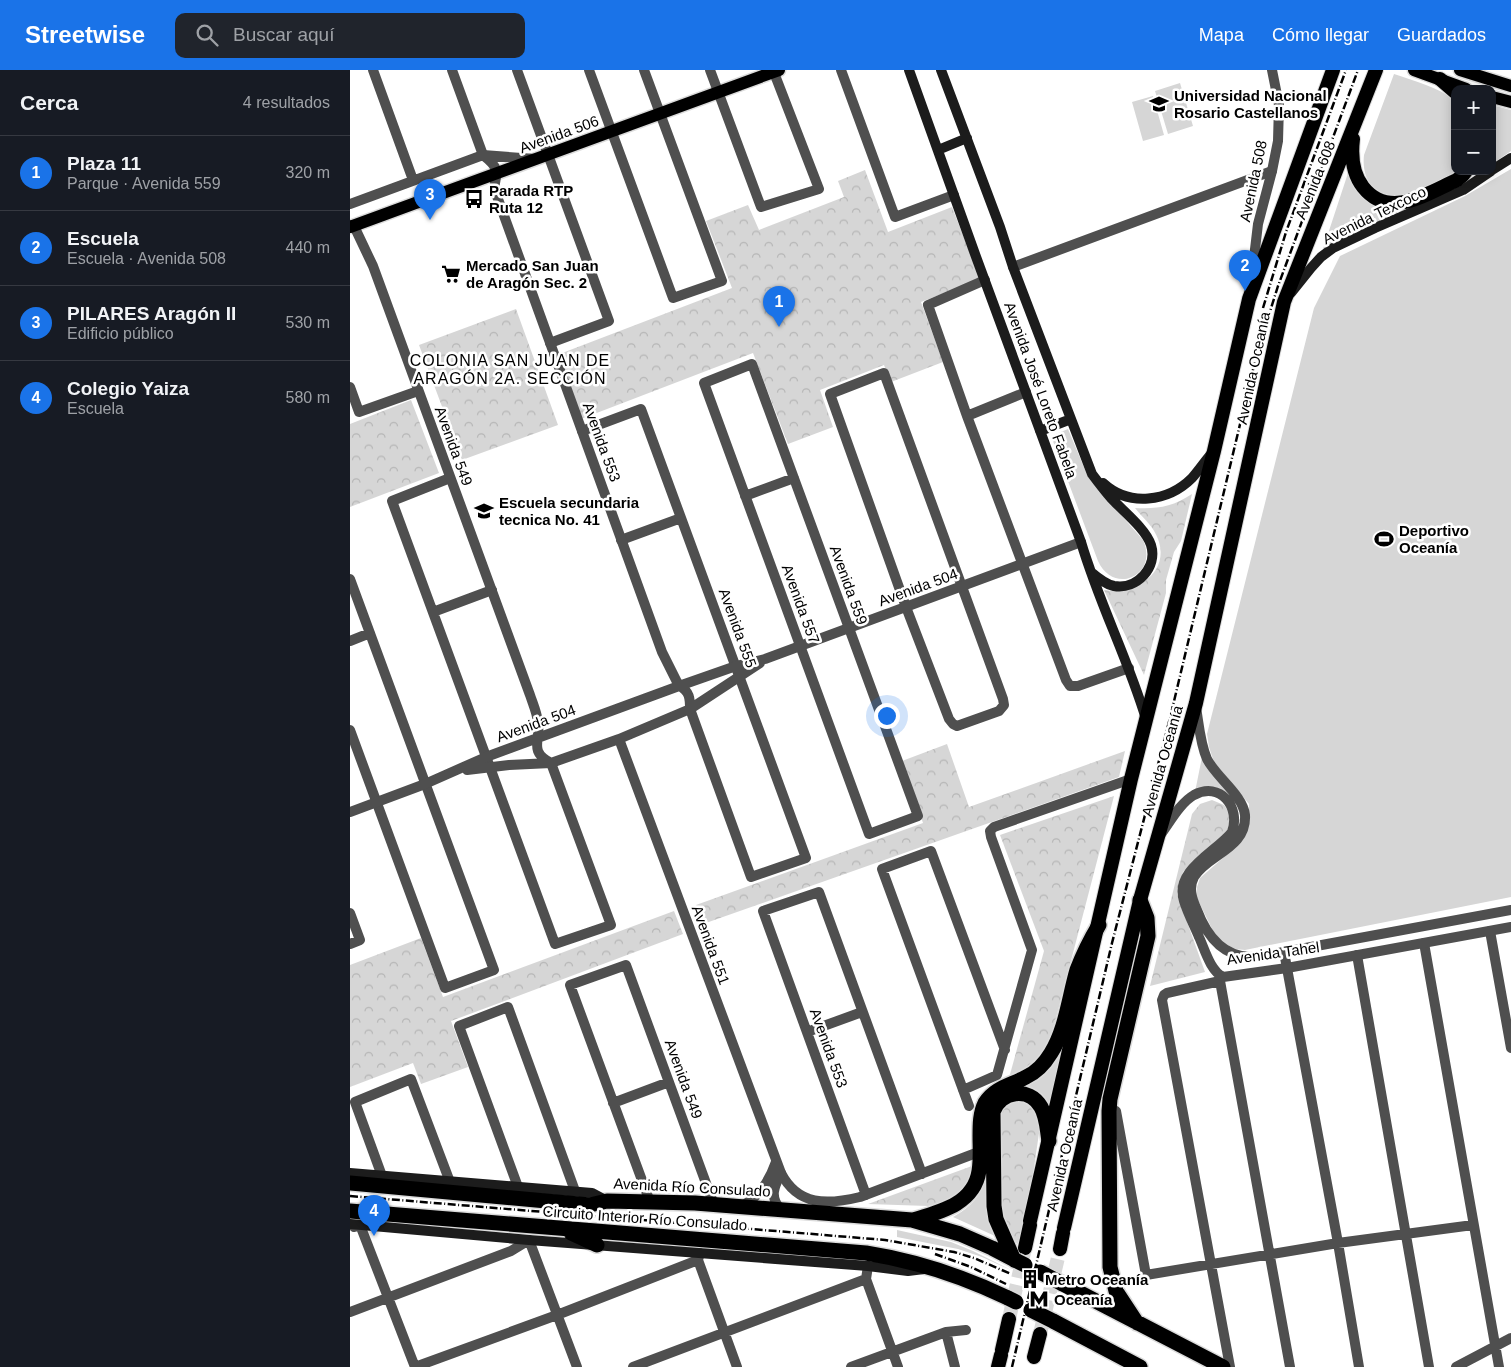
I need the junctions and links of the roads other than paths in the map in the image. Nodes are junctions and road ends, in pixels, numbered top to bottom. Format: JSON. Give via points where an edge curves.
{"nodes":[{"id":1,"x":373,"y":70,"type":"edge"},
{"id":2,"x":452,"y":70,"type":"edge"},
{"id":3,"x":517,"y":70,"type":"edge"},
{"id":4,"x":589,"y":70,"type":"edge"},
{"id":5,"x":644,"y":70,"type":"edge"},
{"id":6,"x":710,"y":70,"type":"edge"},
{"id":7,"x":841,"y":70,"type":"edge"},
{"id":8,"x":909,"y":70,"type":"edge"},
{"id":9,"x":941,"y":70,"type":"edge"},
{"id":10,"x":1272,"y":70,"type":"edge"},
{"id":11,"x":1333,"y":70,"type":"edge"},
{"id":12,"x":1376,"y":70,"type":"edge"},
{"id":13,"x":1414,"y":70,"type":"edge"},
{"id":14,"x":1460,"y":70,"type":"edge"},
{"id":15,"x":775,"y":71,"type":"edge"},
{"id":16,"x":1440,"y":79,"type":"junction"},
{"id":17,"x":1456,"y":85,"type":"edge"},
{"id":18,"x":1511,"y":86,"type":"edge"},
{"id":19,"x":1451,"y":89,"type":"edge"},
{"id":20,"x":718,"y":92,"type":"junction"},
{"id":21,"x":1496,"y":98,"type":"edge"},
{"id":22,"x":1511,"y":102,"type":"edge"},
{"id":23,"x":660,"y":114,"type":"junction"},
{"id":24,"x":1356,"y":121,"type":"junction"},
{"id":25,"x":612,"y":132,"type":"junction"},
{"id":26,"x":967,"y":138,"type":"junction"},
{"id":27,"x":938,"y":150,"type":"junction"},
{"id":28,"x":483,"y":155,"type":"junction"},
{"id":29,"x":543,"y":157,"type":"junction"},
{"id":30,"x":1511,"y":158,"type":"edge"},
{"id":31,"x":1496,"y":168,"type":"edge"},
{"id":32,"x":1272,"y":171,"type":"junction"},
{"id":33,"x":497,"y":173,"type":"junction"},
{"id":34,"x":1463,"y":175,"type":"edge"},
{"id":35,"x":1486,"y":175,"type":"edge"},
{"id":36,"x":414,"y":180,"type":"junction"},
{"id":37,"x":954,"y":194,"type":"junction"},
{"id":38,"x":350,"y":204,"type":"edge"},
{"id":39,"x":351,"y":226,"type":"edge"},
{"id":40,"x":1013,"y":267,"type":"junction"},
{"id":41,"x":985,"y":280,"type":"junction"},
{"id":42,"x":1249,"y":299,"type":"junction"},
{"id":43,"x":1284,"y":302,"type":"junction"},
{"id":44,"x":550,"y":343,"type":"junction"},
{"id":45,"x":752,"y":364,"type":"joint"},
{"id":46,"x":350,"y":387,"type":"edge"},
{"id":47,"x":418,"y":391,"type":"junction"},
{"id":48,"x":1026,"y":392,"type":"junction"},
{"id":49,"x":967,"y":416,"type":"junction"},
{"id":50,"x":1071,"y":419,"type":"junction"},
{"id":51,"x":582,"y":431,"type":"junction"},
{"id":52,"x":1040,"y":431,"type":"junction"},
{"id":53,"x":1214,"y":450,"type":"junction"},
{"id":54,"x":1092,"y":474,"type":"junction"},
{"id":55,"x":450,"y":478,"type":"junction"},
{"id":56,"x":794,"y":478,"type":"junction"},
{"id":57,"x":745,"y":496,"type":"junction"},
{"id":58,"x":681,"y":518,"type":"junction"},
{"id":59,"x":621,"y":540,"type":"junction"},
{"id":60,"x":1081,"y":542,"type":"junction"},
{"id":61,"x":1022,"y":565,"type":"junction"},
{"id":62,"x":1089,"y":570,"type":"junction"},
{"id":63,"x":350,"y":579,"type":"edge"},
{"id":64,"x":963,"y":587,"type":"junction"},
{"id":65,"x":492,"y":590,"type":"junction"},
{"id":66,"x":906,"y":607,"type":"junction"},
{"id":67,"x":433,"y":612,"type":"junction"},
{"id":68,"x":849,"y":628,"type":"junction"},
{"id":69,"x":370,"y":633,"type":"junction"},
{"id":70,"x":350,"y":641,"type":"edge"},
{"id":71,"x":800,"y":646,"type":"junction"},
{"id":72,"x":765,"y":659,"type":"junction"},
{"id":73,"x":736,"y":666,"type":"junction"},
{"id":74,"x":1129,"y":668,"type":"junction"},
{"id":75,"x":740,"y":677,"type":"junction"},
{"id":76,"x":680,"y":686,"type":"junction"},
{"id":77,"x":1196,"y":703,"type":"junction"},
{"id":78,"x":690,"y":709,"type":"junction"},
{"id":79,"x":1146,"y":720,"type":"junction"},
{"id":80,"x":350,"y":730,"type":"edge"},
{"id":81,"x":537,"y":739,"type":"junction"},
{"id":82,"x":619,"y":739,"type":"junction"},
{"id":83,"x":486,"y":757,"type":"junction"},
{"id":84,"x":551,"y":763,"type":"junction"},
{"id":85,"x":490,"y":768,"type":"junction"},
{"id":86,"x":460,"y":770,"type":"junction"},
{"id":87,"x":1131,"y":780,"type":"junction"},
{"id":88,"x":425,"y":784,"type":"junction"},
{"id":89,"x":376,"y":802,"type":"junction"},
{"id":90,"x":350,"y":812,"type":"edge"},
{"id":91,"x":869,"y":834,"type":"joint"},
{"id":92,"x":1156,"y":841,"type":"junction"},
{"id":93,"x":1140,"y":900,"type":"junction"},
{"id":94,"x":1511,"y":910,"type":"edge"},
{"id":95,"x":350,"y":913,"type":"edge"},
{"id":96,"x":1099,"y":925,"type":"junction"},
{"id":97,"x":1511,"y":927,"type":"edge"},
{"id":98,"x":1490,"y":931,"type":"junction"},
{"id":99,"x":355,"y":942,"type":"edge"},
{"id":100,"x":1424,"y":943,"type":"junction"},
{"id":101,"x":1284,"y":952,"type":"junction"},
{"id":102,"x":1357,"y":955,"type":"junction"},
{"id":103,"x":1287,"y":968,"type":"junction"},
{"id":104,"x":1222,"y":979,"type":"junction"},
{"id":105,"x":862,"y":1012,"type":"junction"},
{"id":106,"x":807,"y":1032,"type":"junction"},
{"id":107,"x":1511,"y":1048,"type":"edge"},
{"id":108,"x":1005,"y":1050,"type":"junction"},
{"id":109,"x":669,"y":1082,"type":"junction"},
{"id":110,"x":963,"y":1090,"type":"junction"},
{"id":111,"x":613,"y":1103,"type":"junction"},
{"id":112,"x":969,"y":1106,"type":"dead end"},
{"id":113,"x":1116,"y":1111,"type":"dead end"},
{"id":114,"x":1049,"y":1141,"type":"junction"},
{"id":115,"x":976,"y":1153,"type":"dead end"},
{"id":116,"x":776,"y":1162,"type":"junction"},
{"id":117,"x":350,"y":1173,"type":"edge"},
{"id":118,"x":781,"y":1174,"type":"junction"},
{"id":119,"x":922,"y":1174,"type":"junction"},
{"id":120,"x":382,"y":1176,"type":"junction"},
{"id":121,"x":450,"y":1182,"type":"junction"},
{"id":122,"x":350,"y":1184,"type":"edge"},
{"id":123,"x":518,"y":1187,"type":"junction"},
{"id":124,"x":576,"y":1192,"type":"junction"},
{"id":125,"x":866,"y":1195,"type":"junction"},
{"id":126,"x":608,"y":1201,"type":"junction"},
{"id":127,"x":650,"y":1202,"type":"junction"},
{"id":128,"x":714,"y":1205,"type":"junction"},
{"id":129,"x":740,"y":1208,"type":"junction"},
{"id":130,"x":781,"y":1210,"type":"junction"},
{"id":131,"x":350,"y":1211,"type":"edge"},
{"id":132,"x":912,"y":1220,"type":"junction"},
{"id":133,"x":355,"y":1224,"type":"edge"},
{"id":134,"x":1473,"y":1225,"type":"junction"},
{"id":135,"x":350,"y":1229,"type":"edge"},
{"id":136,"x":563,"y":1230,"type":"junction"},
{"id":137,"x":1405,"y":1235,"type":"junction"},
{"id":138,"x":529,"y":1240,"type":"junction"},
{"id":139,"x":1338,"y":1244,"type":"junction"},
{"id":140,"x":597,"y":1246,"type":"junction"},
{"id":141,"x":1060,"y":1249,"type":"tunnel mouth"},
{"id":142,"x":1270,"y":1254,"type":"junction"},
{"id":143,"x":699,"y":1256,"type":"junction"},
{"id":144,"x":1020,"y":1258,"type":"junction"},
{"id":145,"x":1211,"y":1265,"type":"junction"},
{"id":146,"x":868,"y":1266,"type":"junction"},
{"id":147,"x":936,"y":1268,"type":"junction"},
{"id":148,"x":1040,"y":1272,"type":"dead end"},
{"id":149,"x":866,"y":1279,"type":"junction"},
{"id":150,"x":388,"y":1298,"type":"junction"},
{"id":151,"x":1012,"y":1300,"type":"dead end"},
{"id":152,"x":1031,"y":1310,"type":"dead end"},
{"id":153,"x":350,"y":1312,"type":"edge"},
{"id":154,"x":557,"y":1315,"type":"junction"},
{"id":155,"x":1009,"y":1319,"type":"tunnel mouth"},
{"id":156,"x":1137,"y":1323,"type":"junction"},
{"id":157,"x":966,"y":1330,"type":"dead end"},
{"id":158,"x":946,"y":1332,"type":"junction"},
{"id":159,"x":725,"y":1333,"type":"junction"},
{"id":160,"x":1040,"y":1334,"type":"tunnel mouth"},
{"id":161,"x":1511,"y":1338,"type":"edge"},
{"id":162,"x":1495,"y":1346,"type":"junction"},
{"id":163,"x":892,"y":1351,"type":"junction"},
{"id":164,"x":1001,"y":1357,"type":"edge"},
{"id":165,"x":1033,"y":1362,"type":"edge"},
{"id":166,"x":415,"y":1367,"type":"edge"},
{"id":167,"x":577,"y":1367,"type":"edge"},
{"id":168,"x":632,"y":1367,"type":"edge"},
{"id":169,"x":737,"y":1367,"type":"edge"},
{"id":170,"x":850,"y":1367,"type":"edge"},
{"id":171,"x":898,"y":1367,"type":"edge"},
{"id":172,"x":955,"y":1367,"type":"edge"},
{"id":173,"x":1140,"y":1367,"type":"edge"},
{"id":174,"x":1223,"y":1367,"type":"edge"},
{"id":175,"x":1230,"y":1367,"type":"edge"},
{"id":176,"x":1290,"y":1367,"type":"edge"},
{"id":177,"x":1359,"y":1367,"type":"edge"},
{"id":178,"x":1429,"y":1367,"type":"edge"},
{"id":179,"x":1456,"y":1367,"type":"edge"},
{"id":180,"x":1499,"y":1367,"type":"edge"}],
"edges":[{"from":1,"to":36,"type":"street"},
{"from":2,"to":28,"type":"street"},
{"from":3,"to":29,"type":"street"},
{"from":4,"to":25,"type":"street"},
{"from":5,"to":23,"type":"street"},
{"from":6,"to":20,"type":"street"},
{"from":7,"to":37,"type":"street","via":[[895,216]]},
{"from":8,"to":27,"type":"main road","name":"Avenida José Loreto Fabela"},
{"from":9,"to":26,"type":"main road","name":"Avenida José Loreto Fabela"},
{"from":10,"to":32,"type":"street","name":"Avenida 508","via":[[1279,105],[1278,141]]},
{"from":11,"to":42,"type":"highway","name":"Avenida 608"},
{"from":12,"to":24,"type":"highway","name":"Avenida 608"},
{"from":13,"to":16,"type":"main road"},
{"from":14,"to":18,"type":"main road"},
{"from":15,"to":20,"type":"main road","name":"Avenida 506"},
{"from":15,"to":20,"type":"street","via":[[819,188],[761,207]]},
{"from":16,"to":17,"type":"main road"},
{"from":16,"to":19,"type":"highway"},
{"from":20,"to":23,"type":"main road","name":"Avenida 506"},
{"from":21,"to":22,"type":"main road"},
{"from":23,"to":25,"type":"main road","name":"Avenida 506"},
{"from":23,"to":25,"type":"street","via":[[722,281],[673,298]]},
{"from":24,"to":34,"type":"highway","via":[[1352,142],[1356,176],[1368,192],[1383,202],[1406,202]]},
{"from":24,"to":43,"type":"highway","name":"Avenida 608"},
{"from":25,"to":29,"type":"main road","name":"Avenida 506"},
{"from":26,"to":27,"type":"main road"},
{"from":26,"to":40,"type":"main road","name":"Avenida José Loreto Fabela"},
{"from":27,"to":37,"type":"main road","name":"Avenida José Loreto Fabela"},
{"from":28,"to":29,"type":"street"},
{"from":28,"to":33,"type":"street","via":[[494,165]]},
{"from":28,"to":36,"type":"street"},
{"from":29,"to":33,"type":"main road","name":"Avenida 506"},
{"from":29,"to":44,"type":"street","via":[[609,321]]},
{"from":30,"to":31,"type":"main road","name":"Avenida Texcoco"},
{"from":32,"to":40,"type":"street"},
{"from":32,"to":42,"type":"street","name":"Avenida 508","via":[[1258,224]]},
{"from":33,"to":39,"type":"main road","name":"Avenida 506"},
{"from":33,"to":44,"type":"street","name":"Avenida 553","via":[[494,188]]},
{"from":35,"to":43,"type":"main road","name":"Avenida Texcoco","via":[[1464,190],[1333,248],[1311,268]]},
{"from":36,"to":38,"type":"street"},
{"from":37,"to":41,"type":"main road","name":"Avenida José Loreto Fabela"},
{"from":39,"to":47,"type":"street","name":"Avenida 549","via":[[372,266]]},
{"from":40,"to":50,"type":"main road","name":"Avenida José Loreto Fabela"},
{"from":41,"to":48,"type":"main road","name":"Avenida José Loreto Fabela"},
{"from":41,"to":49,"type":"street","via":[[928,305]]},
{"from":42,"to":53,"type":"highway","name":"Avenida Oceanía"},
{"from":43,"to":77,"type":"highway","name":"Avenida Oceanía"},
{"from":44,"to":51,"type":"street","name":"Avenida 553"},
{"from":45,"to":56,"type":"street","name":"Avenida 559"},
{"from":45,"to":57,"type":"street","name":"Avenida 557","via":[[704,383]]},
{"from":46,"to":47,"type":"street","via":[[359,412]]},
{"from":47,"to":55,"type":"street","name":"Avenida 549"},
{"from":48,"to":49,"type":"street"},
{"from":48,"to":52,"type":"main road","name":"Avenida José Loreto Fabela"},
{"from":49,"to":61,"type":"street"},
{"from":50,"to":52,"type":"main road"},
{"from":50,"to":54,"type":"main road","name":"Avenida José Loreto Fabela"},
{"from":51,"to":58,"type":"street","name":"Avenida 555","via":[[641,409]]},
{"from":51,"to":59,"type":"street","name":"Avenida 553"},
{"from":52,"to":60,"type":"main road","name":"Avenida José Loreto Fabela"},
{"from":53,"to":54,"type":"main road","via":[[1191,478],[1176,490],[1159,497],[1141,500],[1123,496]]},
{"from":53,"to":79,"type":"highway","name":"Avenida Oceanía"},
{"from":54,"to":62,"type":"main road","via":[[1147,536],[1152,557],[1143,576],[1124,586],[1113,586]]},
{"from":55,"to":65,"type":"street","name":"Avenida 549"},
{"from":55,"to":67,"type":"street","via":[[392,501]]},
{"from":56,"to":57,"type":"street"},
{"from":56,"to":68,"type":"street","name":"Avenida 559"},
{"from":57,"to":71,"type":"street","name":"Avenida 557"},
{"from":58,"to":59,"type":"street"},
{"from":58,"to":73,"type":"street","name":"Avenida 555"},
{"from":59,"to":76,"type":"street","name":"Avenida 553","via":[[662,652]]},
{"from":60,"to":61,"type":"street","name":"Avenida 504"},
{"from":60,"to":62,"type":"main road","name":"Avenida José Loreto Fabela"},
{"from":61,"to":64,"type":"street","name":"Avenida 504"},
{"from":61,"to":74,"type":"street","via":[[1070,686]]},
{"from":62,"to":74,"type":"main road","name":"Avenida José Loreto Fabela"},
{"from":63,"to":69,"type":"street"},
{"from":64,"to":66,"type":"street","name":"Avenida 504"},
{"from":64,"to":66,"type":"street","via":[[1004,705],[999,711],[960,725],[949,719]]},
{"from":64,"to":66,"type":"street","via":[[884,373],[830,394]]},
{"from":65,"to":67,"type":"street"},
{"from":65,"to":81,"type":"street","name":"Avenida 549","via":[[538,719]]},
{"from":66,"to":68,"type":"street","name":"Avenida 504"},
{"from":67,"to":83,"type":"street"},
{"from":68,"to":71,"type":"street","name":"Avenida 504"},
{"from":68,"to":91,"type":"street","name":"Avenida 559","via":[[918,816]]},
{"from":69,"to":70,"type":"street"},
{"from":69,"to":88,"type":"street"},
{"from":71,"to":72,"type":"street","name":"Avenida 504"},
{"from":71,"to":91,"type":"street","name":"Avenida 557"},
{"from":72,"to":73,"type":"street","name":"Avenida 504"},
{"from":72,"to":75,"type":"street","name":"Avenida 504"},
{"from":73,"to":75,"type":"street","name":"Avenida 555"},
{"from":73,"to":76,"type":"street","name":"Avenida 504"},
{"from":74,"to":79,"type":"main road","name":"Avenida José Loreto Fabela"},
{"from":75,"to":78,"type":"street","name":"Avenida 504"},
{"from":75,"to":78,"type":"street","name":"Avenida 555","via":[[806,858],[751,877]]},
{"from":76,"to":78,"type":"street","name":"Avenida 553","via":[[689,695]]},
{"from":76,"to":81,"type":"street","name":"Avenida 504"},
{"from":77,"to":92,"type":"highway","name":"Avenida Oceanía"},
{"from":77,"to":101,"type":"street","name":"Avenida Tahel","via":[[1202,745],[1208,760],[1242,804],[1245,814],[1241,835],[1234,844],[1195,876],[1192,898],[1207,932],[1227,950],[1251,957]]},
{"from":78,"to":82,"type":"street","name":"Avenida 504"},
{"from":79,"to":87,"type":"highway","name":"Avenida Oceanía"},
{"from":80,"to":89,"type":"street"},
{"from":81,"to":83,"type":"street","name":"Avenida 504"},
{"from":81,"to":84,"type":"street","via":[[538,752]]},
{"from":82,"to":84,"type":"street","name":"Avenida 504"},
{"from":82,"to":116,"type":"street","name":"Avenida 551"},
{"from":83,"to":85,"type":"street"},
{"from":83,"to":86,"type":"street","name":"Avenida 504"},
{"from":84,"to":85,"type":"street","name":"Avenida 504"},
{"from":84,"to":85,"type":"street","via":[[611,925],[555,944]]},
{"from":85,"to":86,"type":"street","name":"Avenida 504"},
{"from":86,"to":88,"type":"street","name":"Avenida 504"},
{"from":87,"to":96,"type":"highway","name":"Avenida Oceanía"},
{"from":87,"to":108,"type":"street","via":[[990,831],[1032,950]]},
{"from":88,"to":89,"type":"street","name":"Avenida 504"},
{"from":88,"to":89,"type":"street","via":[[494,970],[445,988]]},
{"from":89,"to":90,"type":"street","name":"Avenida 504"},
{"from":92,"to":93,"type":"highway","name":"Avenida Oceanía"},
{"from":92,"to":104,"type":"street","name":"Avenida Tahel","via":[[1194,796],[1203,792],[1220,794],[1232,806],[1235,815],[1232,832],[1189,872],[1182,889],[1208,957]]},
{"from":93,"to":141,"type":"highway","name":"Avenida Oceanía"},
{"from":93,"to":156,"type":"highway","via":[[1147,918],[1148,936],[1109,1111],[1110,1267],[1116,1291]]},
{"from":94,"to":101,"type":"street","name":"Avenida Tahel"},
{"from":95,"to":99,"type":"street"},
{"from":96,"to":114,"type":"highway","name":"Avenida Oceanía"},
{"from":96,"to":132,"type":"highway","via":[[1077,970],[1052,1052],[1037,1070],[998,1089],[986,1103],[981,1119],[980,1170],[974,1186],[954,1206]]},
{"from":97,"to":98,"type":"street","name":"Avenida Tahel"},
{"from":98,"to":100,"type":"street","name":"Avenida Tahel"},
{"from":98,"to":107,"type":"street"},
{"from":100,"to":102,"type":"street","name":"Avenida Tahel"},
{"from":100,"to":134,"type":"street"},
{"from":101,"to":103,"type":"street"},
{"from":102,"to":103,"type":"street","name":"Avenida Tahel"},
{"from":102,"to":137,"type":"street"},
{"from":103,"to":104,"type":"street","name":"Avenida Tahel"},
{"from":103,"to":139,"type":"street"},
{"from":104,"to":142,"type":"street"},
{"from":104,"to":145,"type":"street","name":"Avenida Tahel","via":[[1164,995],[1162,1000]]},
{"from":105,"to":106,"type":"street"},
{"from":105,"to":106,"type":"street","name":"Avenida 553","via":[[819,892],[763,911]]},
{"from":105,"to":119,"type":"street"},
{"from":106,"to":125,"type":"street","name":"Avenida 553"},
{"from":108,"to":110,"type":"street","via":[[995,1077]]},
{"from":108,"to":110,"type":"street","via":[[931,851],[882,869]]},
{"from":109,"to":111,"type":"street"},
{"from":109,"to":111,"type":"street","name":"Avenida 549","via":[[626,964],[570,985]]},
{"from":109,"to":128,"type":"street","name":"Avenida 549"},
{"from":110,"to":112,"type":"street"},
{"from":111,"to":127,"type":"street"},
{"from":113,"to":145,"type":"street","via":[[1146,1275]]},
{"from":114,"to":144,"type":"highway","name":"Avenida Oceanía"},
{"from":114,"to":144,"type":"highway","via":[[1044,1115],[1033,1098],[1013,1093],[995,1106],[994,1206],[996,1218]]},
{"from":115,"to":119,"type":"street","name":"Avenida 551"},
{"from":116,"to":118,"type":"street","name":"Avenida 551"},
{"from":116,"to":129,"type":"street","via":[[765,1186]]},
{"from":117,"to":120,"type":"main road","name":"Avenida Río Consulado"},
{"from":118,"to":125,"type":"street","name":"Avenida 551","via":[[791,1189],[808,1199],[842,1201]]},
{"from":118,"to":130,"type":"street","via":[[773,1194]]},
{"from":119,"to":125,"type":"street","name":"Avenida 551"},
{"from":120,"to":121,"type":"main road","name":"Avenida Río Consulado"},
{"from":120,"to":121,"type":"street","via":[[355,1102],[412,1079]]},
{"from":121,"to":123,"type":"main road","name":"Avenida Río Consulado"},
{"from":122,"to":126,"type":"highway","name":"Circuito Interior Río Consulado","via":[[590,1205]]},
{"from":123,"to":124,"type":"main road","name":"Avenida Río Consulado"},
{"from":123,"to":124,"type":"street","via":[[459,1026],[508,1007]]},
{"from":124,"to":126,"type":"main road","name":"Avenida Río Consulado","via":[[592,1193]]},
{"from":126,"to":127,"type":"highway","name":"Avenida Río Consulado"},
{"from":127,"to":128,"type":"highway","name":"Avenida Río Consulado"},
{"from":128,"to":129,"type":"highway","name":"Avenida Río Consulado"},
{"from":129,"to":130,"type":"highway","name":"Avenida Río Consulado"},
{"from":130,"to":132,"type":"highway","name":"Avenida Río Consulado"},
{"from":131,"to":136,"type":"highway","name":"Circuito Interior Río Consulado"},
{"from":132,"to":144,"type":"highway","name":"Avenida Río Consulado","via":[[954,1232]]},
{"from":133,"to":135,"type":"street"},
{"from":133,"to":138,"type":"main road"},
{"from":133,"to":150,"type":"street"},
{"from":134,"to":137,"type":"street"},
{"from":134,"to":162,"type":"street"},
{"from":136,"to":140,"type":"highway"},
{"from":136,"to":147,"type":"highway","name":"Circuito Interior Río Consulado","via":[[866,1253]]},
{"from":137,"to":139,"type":"street"},
{"from":137,"to":178,"type":"street"},
{"from":138,"to":140,"type":"main road"},
{"from":138,"to":150,"type":"street","via":[[511,1252]]},
{"from":138,"to":154,"type":"street"},
{"from":139,"to":142,"type":"street"},
{"from":139,"to":177,"type":"street"},
{"from":140,"to":143,"type":"main road"},
{"from":142,"to":145,"type":"street"},
{"from":142,"to":176,"type":"street"},
{"from":143,"to":146,"type":"main road"},
{"from":143,"to":154,"type":"street"},
{"from":143,"to":159,"type":"street"},
{"from":145,"to":175,"type":"street"},
{"from":146,"to":147,"type":"main road","via":[[908,1271]]},
{"from":146,"to":149,"type":"street"},
{"from":147,"to":151,"type":"highway"},
{"from":148,"to":156,"type":"highway","bridge":true},
{"from":149,"to":159,"type":"street"},
{"from":149,"to":163,"type":"street"},
{"from":150,"to":153,"type":"street"},
{"from":150,"to":166,"type":"street"},
{"from":152,"to":173,"type":"highway","bridge":true},
{"from":154,"to":166,"type":"street"},
{"from":154,"to":167,"type":"street"},
{"from":155,"to":164,"type":"highway"},
{"from":156,"to":174,"type":"highway"},
{"from":157,"to":158,"type":"street"},
{"from":158,"to":163,"type":"street"},
{"from":158,"to":172,"type":"street"},
{"from":159,"to":168,"type":"street"},
{"from":159,"to":169,"type":"street"},
{"from":160,"to":165,"type":"highway"},
{"from":161,"to":162,"type":"street"},
{"from":162,"to":179,"type":"street"},
{"from":162,"to":180,"type":"street"},
{"from":163,"to":170,"type":"street"},
{"from":163,"to":171,"type":"street"}]}
